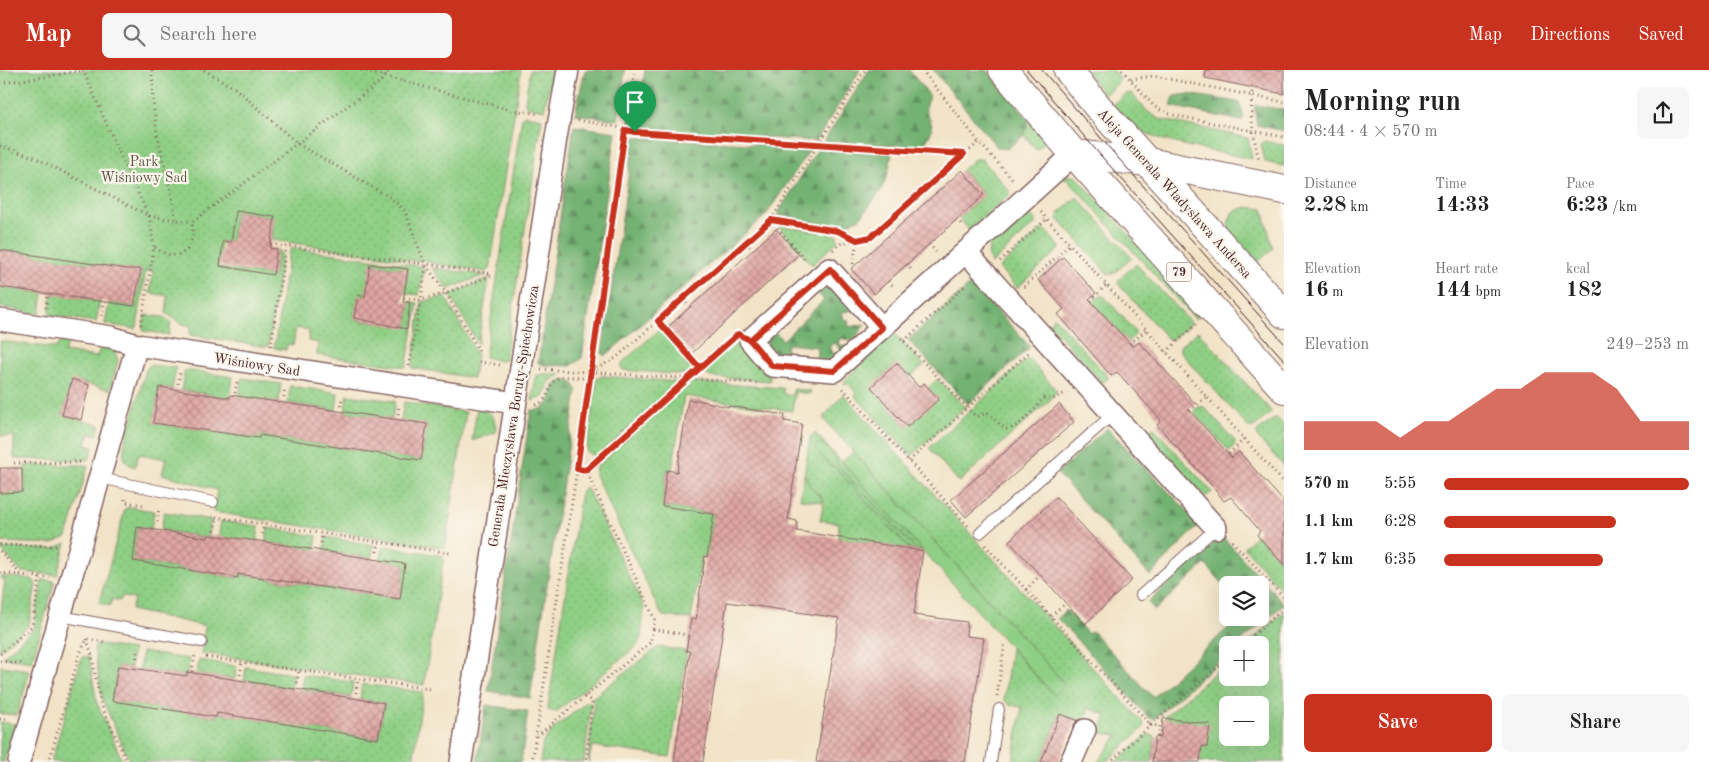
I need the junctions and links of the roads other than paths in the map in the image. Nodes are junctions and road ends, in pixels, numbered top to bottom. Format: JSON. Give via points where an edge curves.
{"nodes":[{"id":1,"x":568,"y":70,"type":"edge"},
{"id":2,"x":1003,"y":70,"type":"edge"},
{"id":3,"x":1068,"y":70,"type":"edge"},
{"id":4,"x":1074,"y":154,"type":"junction"},
{"id":5,"x":1148,"y":162,"type":"junction"},
{"id":6,"x":1284,"y":190,"type":"edge"},
{"id":7,"x":966,"y":252,"type":"junction"},
{"id":8,"x":1284,"y":314,"type":"edge"},
{"id":9,"x":0,"y":320,"type":"edge"},
{"id":10,"x":882,"y":328,"type":"junction"},
{"id":11,"x":139,"y":337,"type":"junction"},
{"id":12,"x":1284,"y":389,"type":"edge"},
{"id":13,"x":522,"y":404,"type":"junction"},
{"id":14,"x":1113,"y":414,"type":"junction"},
{"id":15,"x":96,"y":470,"type":"junction"},
{"id":16,"x":213,"y":502,"type":"dead end"},
{"id":17,"x":1216,"y":528,"type":"joint"},
{"id":18,"x":978,"y":535,"type":"road end"},
{"id":19,"x":1141,"y":595,"type":"dead end"},
{"id":20,"x":60,"y":616,"type":"junction"},
{"id":21,"x":202,"y":642,"type":"dead end"},
{"id":22,"x":999,"y":709,"type":"road end"},
{"id":23,"x":1085,"y":730,"type":"dead end"},
{"id":24,"x":19,"y":762,"type":"edge"},
{"id":25,"x":461,"y":762,"type":"edge"},
{"id":26,"x":991,"y":762,"type":"edge"},
{"id":27,"x":1071,"y":762,"type":"edge"}],
"edges":[{"from":1,"to":13,"type":"street","name":"Generała Mieczysława Boruty-Spiechowicza","via":[[556,138]]},
{"from":2,"to":4,"type":"main road","number":"79"},
{"from":3,"to":5,"type":"main road","name":"Aleja Generała Władysława Andersa"},
{"from":4,"to":5,"type":"main road"},
{"from":4,"to":7,"type":"street"},
{"from":4,"to":12,"type":"main road","number":"79"},
{"from":5,"to":6,"type":"main road"},
{"from":5,"to":8,"type":"main road","name":"Aleja Generała Władysława Andersa"},
{"from":7,"to":10,"type":"street"},
{"from":7,"to":14,"type":"street"},
{"from":9,"to":11,"type":"street","name":"Wiśniowy Sad","via":[[111,337]]},
{"from":10,"to":10,"type":"street","via":[[834,371],[772,366],[750,340],[830,269]]},
{"from":11,"to":13,"type":"street","name":"Wiśniowy Sad"},
{"from":11,"to":15,"type":"street"},
{"from":13,"to":25,"type":"street","name":"Generała Mieczysława Boruty-Spiechowicza"},
{"from":14,"to":17,"type":"street"},
{"from":14,"to":18,"type":"lane"},
{"from":15,"to":16,"type":"lane"},
{"from":15,"to":20,"type":"street","via":[[81,544]]},
{"from":17,"to":19,"type":"lane"},
{"from":20,"to":21,"type":"lane"},
{"from":20,"to":24,"type":"street"},
{"from":22,"to":26,"type":"lane"},
{"from":23,"to":27,"type":"street"}]}
